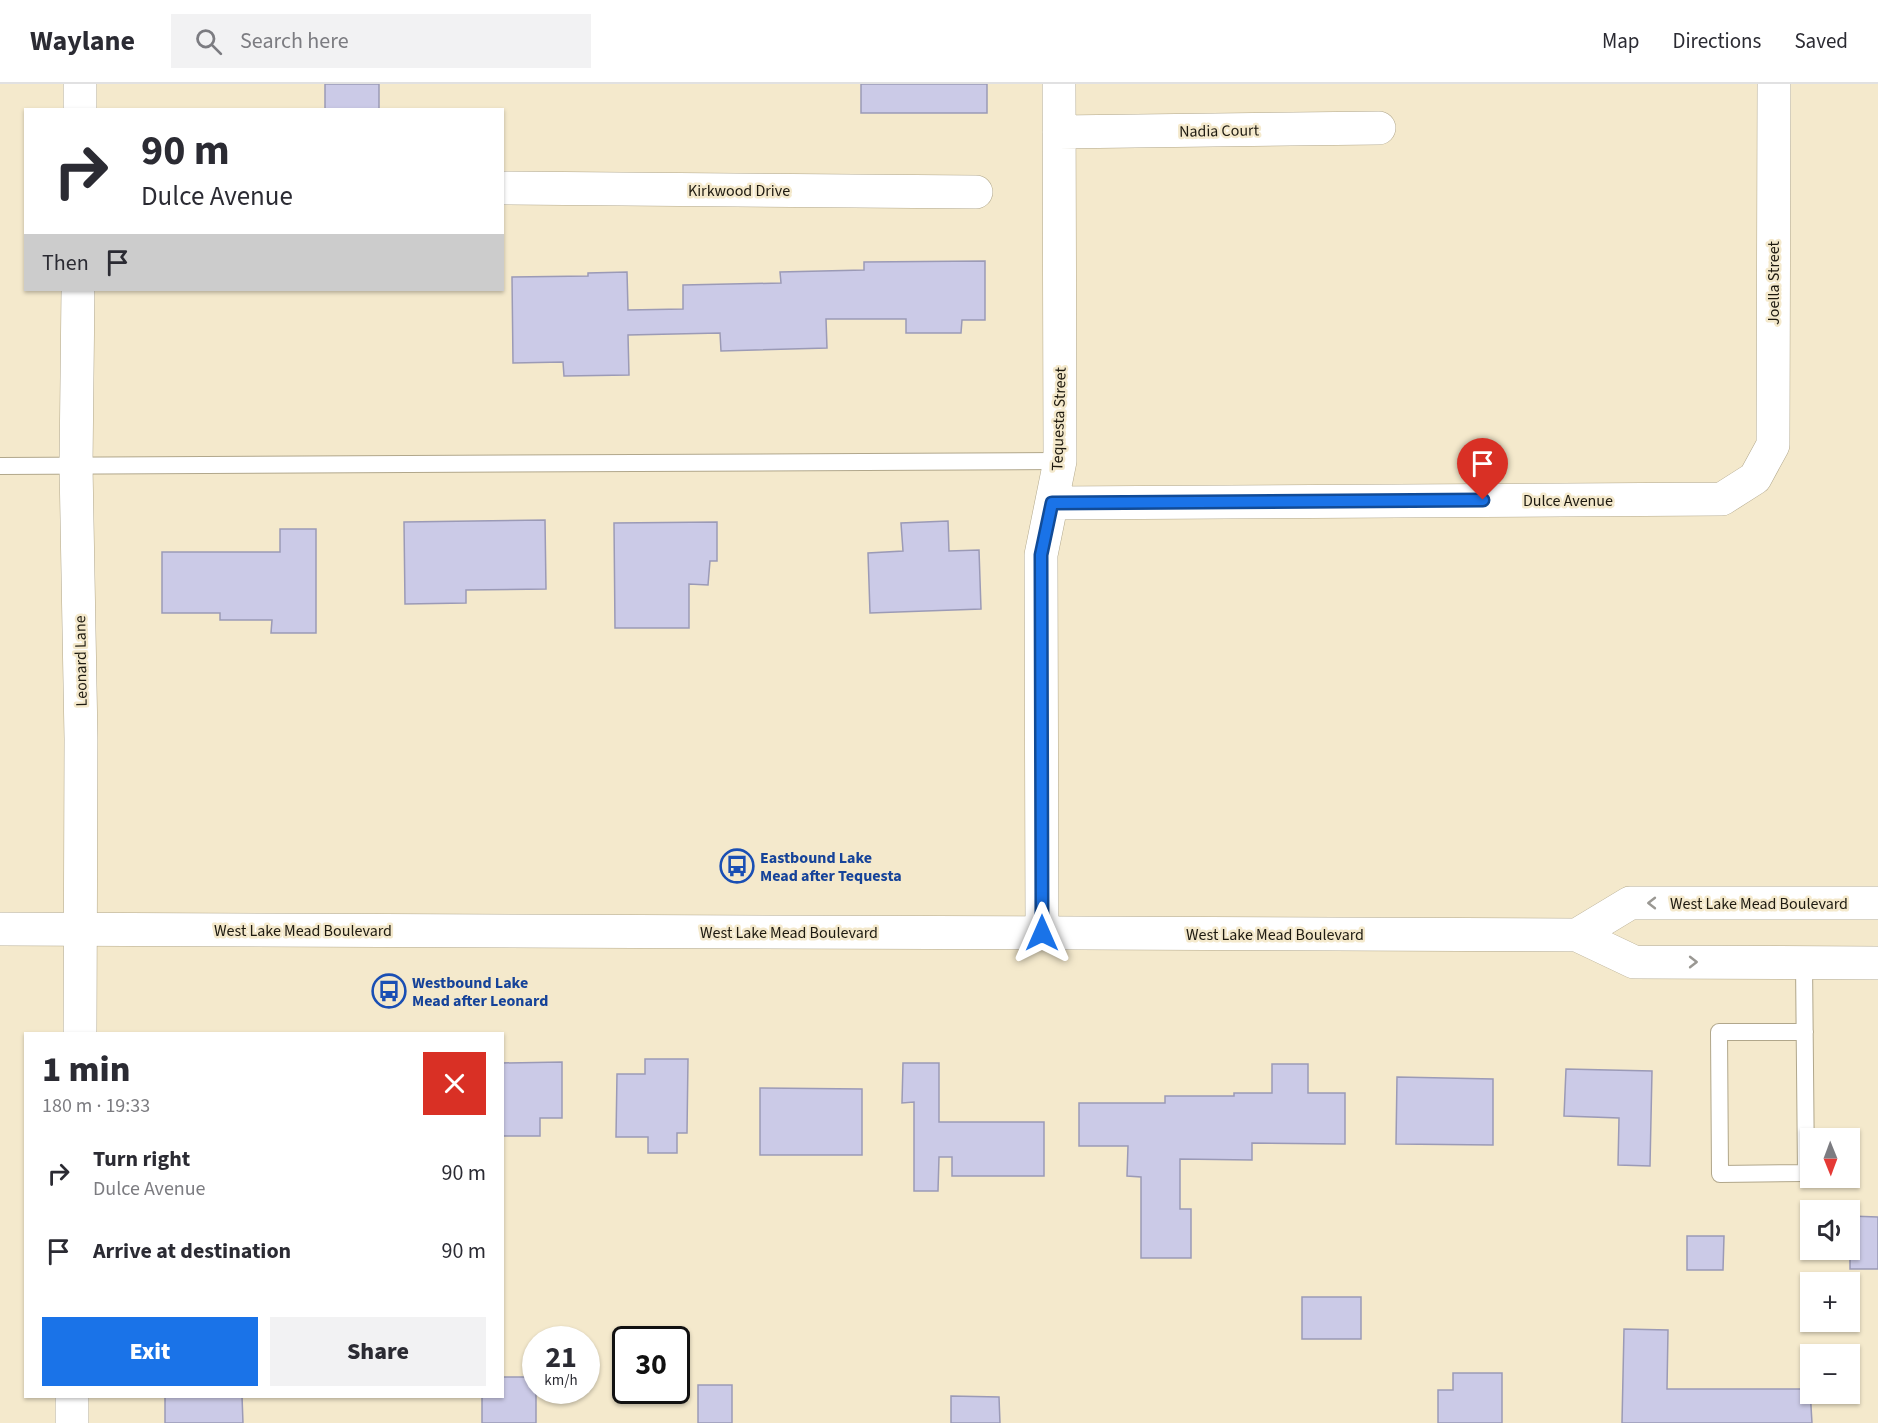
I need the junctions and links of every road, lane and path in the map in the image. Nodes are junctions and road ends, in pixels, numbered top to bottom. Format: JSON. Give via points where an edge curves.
{"nodes":[{"id":1,"x":80,"y":84,"type":"edge"},
{"id":2,"x":1059,"y":84,"type":"edge"},
{"id":3,"x":1774,"y":84,"type":"edge"},
{"id":4,"x":80,"y":108,"type":"edge"},
{"id":5,"x":1379,"y":128,"type":"dead end"},
{"id":6,"x":1059,"y":132,"type":"junction"},
{"id":7,"x":504,"y":189,"type":"edge"},
{"id":8,"x":976,"y":192,"type":"dead end"},
{"id":9,"x":78,"y":291,"type":"edge"},
{"id":10,"x":1060,"y":461,"type":"junction"},
{"id":11,"x":76,"y":465,"type":"junction"},
{"id":12,"x":0,"y":466,"type":"edge"},
{"id":13,"x":1755,"y":478,"type":"joint"},
{"id":14,"x":1052,"y":503,"type":"junction"},
{"id":15,"x":1878,"y":903,"type":"edge"},
{"id":16,"x":0,"y":929,"type":"edge"},
{"id":17,"x":81,"y":929,"type":"junction"},
{"id":18,"x":1042,"y":933,"type":"junction"},
{"id":19,"x":1577,"y":935,"type":"junction"},
{"id":20,"x":1804,"y":962,"type":"junction"},
{"id":21,"x":1878,"y":963,"type":"edge"},
{"id":22,"x":80,"y":1032,"type":"edge"},
{"id":23,"x":1805,"y":1032,"type":"junction"},
{"id":24,"x":72,"y":1398,"type":"edge"},
{"id":25,"x":72,"y":1423,"type":"edge"}],
"edges":[{"from":1,"to":4,"type":"street"},
{"from":2,"to":6,"type":"street","name":"Tequesta Street"},
{"from":3,"to":13,"type":"street","name":"Joella Street","via":[[1773,445]]},
{"from":5,"to":6,"type":"street","name":"Nadia Court"},
{"from":6,"to":10,"type":"street","name":"Tequesta Street"},
{"from":7,"to":8,"type":"street","name":"Kirkwood Drive"},
{"from":9,"to":11,"type":"street","name":"Leonard Lane"},
{"from":10,"to":11,"type":"lane"},
{"from":10,"to":14,"type":"street","name":"Tequesta Street"},
{"from":11,"to":12,"type":"lane"},
{"from":11,"to":17,"type":"street","name":"Leonard Lane"},
{"from":13,"to":14,"type":"street","name":"Dulce Avenue","via":[[1722,499]]},
{"from":14,"to":18,"type":"street","name":"Tequesta Street","via":[[1041,555]]},
{"from":15,"to":19,"type":"street","name":"West Lake Mead Boulevard","one_way":true,"via":[[1630,903]]},
{"from":16,"to":17,"type":"street","name":"West Lake Mead Boulevard"},
{"from":17,"to":18,"type":"street","name":"West Lake Mead Boulevard"},
{"from":17,"to":22,"type":"street","name":"Leonard Lane"},
{"from":18,"to":19,"type":"street","name":"West Lake Mead Boulevard"},
{"from":19,"to":20,"type":"street","name":"West Lake Mead Boulevard","one_way":true,"via":[[1634,962]]},
{"from":20,"to":21,"type":"street","name":"West Lake Mead Boulevard"},
{"from":20,"to":23,"type":"lane"},
{"from":23,"to":23,"type":"lane","via":[[1806,1173],[1720,1174],[1719,1032]]},
{"from":24,"to":25,"type":"street"}]}
